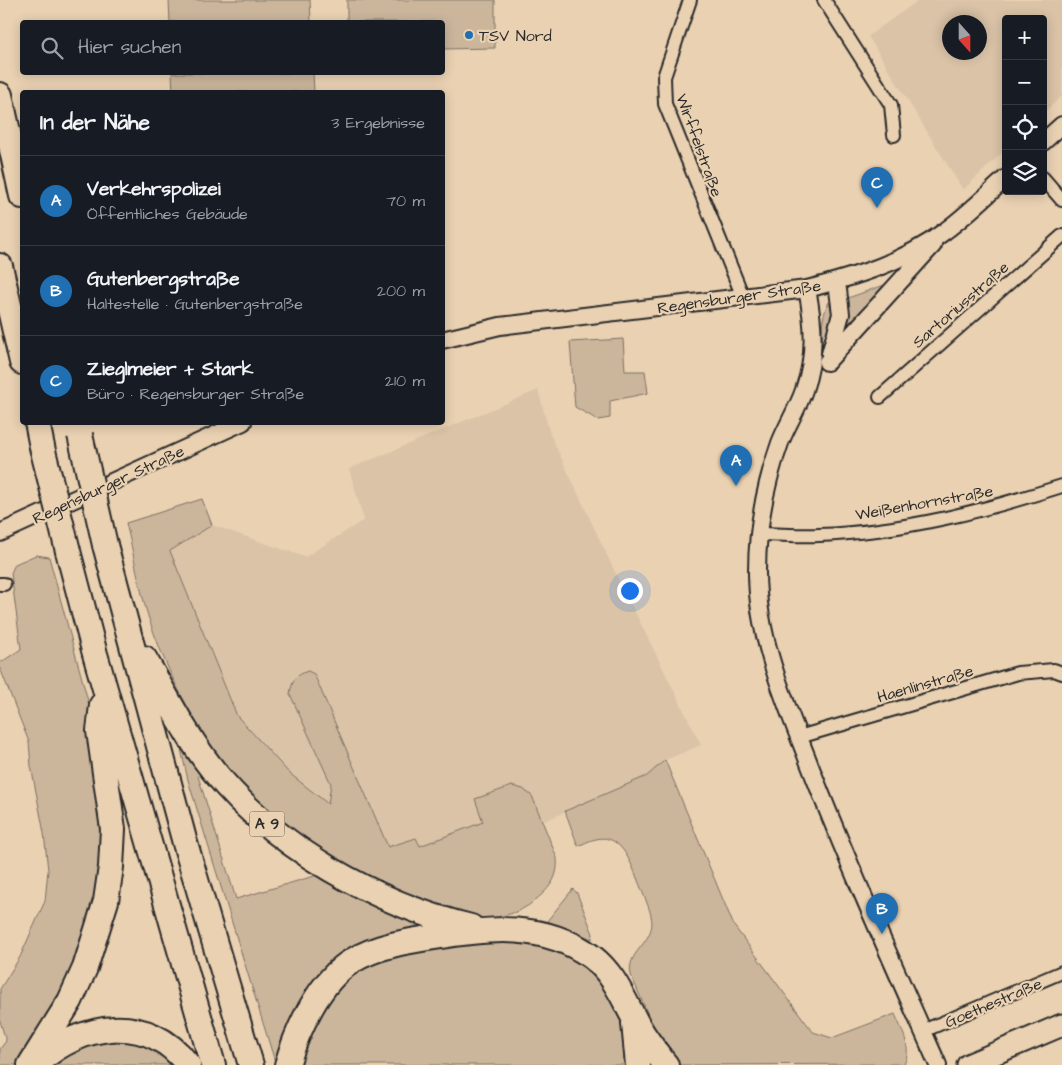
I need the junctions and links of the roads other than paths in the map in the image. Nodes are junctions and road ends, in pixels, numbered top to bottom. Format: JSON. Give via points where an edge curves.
{"nodes":[{"id":1,"x":690,"y":0,"type":"edge"},
{"id":2,"x":824,"y":0,"type":"edge"},
{"id":3,"x":0,"y":95,"type":"edge"},
{"id":4,"x":1062,"y":125,"type":"edge"},
{"id":5,"x":894,"y":135,"type":"dead end"},
{"id":6,"x":1047,"y":138,"type":"edge"},
{"id":7,"x":1002,"y":181,"type":"edge"},
{"id":8,"x":1047,"y":183,"type":"edge"},
{"id":9,"x":20,"y":187,"type":"edge"},
{"id":10,"x":1062,"y":200,"type":"edge"},
{"id":11,"x":943,"y":233,"type":"junction"},
{"id":12,"x":1062,"y":236,"type":"edge"},
{"id":13,"x":0,"y":266,"type":"edge"},
{"id":14,"x":837,"y":282,"type":"junction"},
{"id":15,"x":807,"y":289,"type":"junction"},
{"id":16,"x":743,"y":297,"type":"junction"},
{"id":17,"x":445,"y":339,"type":"edge"},
{"id":18,"x":20,"y":353,"type":"edge"},
{"id":19,"x":827,"y":362,"type":"junction"},
{"id":20,"x":804,"y":391,"type":"junction"},
{"id":21,"x":880,"y":397,"type":"dead end"},
{"id":22,"x":38,"y":425,"type":"edge"},
{"id":23,"x":235,"y":425,"type":"edge"},
{"id":24,"x":78,"y":429,"type":"edge"},
{"id":25,"x":1062,"y":486,"type":"edge"},
{"id":26,"x":0,"y":533,"type":"edge"},
{"id":27,"x":758,"y":534,"type":"junction"},
{"id":28,"x":127,"y":630,"type":"junction"},
{"id":29,"x":95,"y":654,"type":"junction"},
{"id":30,"x":1062,"y":673,"type":"edge"},
{"id":31,"x":102,"y":705,"type":"junction"},
{"id":32,"x":799,"y":737,"type":"junction"},
{"id":33,"x":482,"y":930,"type":"junction"},
{"id":34,"x":1062,"y":972,"type":"edge"},
{"id":35,"x":634,"y":1018,"type":"junction"},
{"id":36,"x":1062,"y":1025,"type":"edge"},
{"id":37,"x":923,"y":1032,"type":"junction"},
{"id":38,"x":30,"y":1065,"type":"edge"},
{"id":39,"x":35,"y":1065,"type":"edge"},
{"id":40,"x":188,"y":1065,"type":"edge"},
{"id":41,"x":205,"y":1065,"type":"edge"},
{"id":42,"x":213,"y":1065,"type":"edge"},
{"id":43,"x":251,"y":1065,"type":"edge"},
{"id":44,"x":288,"y":1065,"type":"edge"},
{"id":45,"x":638,"y":1065,"type":"edge"},
{"id":46,"x":666,"y":1065,"type":"edge"},
{"id":47,"x":938,"y":1065,"type":"edge"},
{"id":48,"x":968,"y":1065,"type":"edge"}],
"edges":[{"from":1,"to":16,"type":"street","name":"Wirffelstraße","via":[[664,77],[666,104]]},
{"from":2,"to":5,"type":"street","via":[[890,105]]},
{"from":3,"to":9,"type":"highway"},
{"from":4,"to":6,"type":"street"},
{"from":7,"to":11,"type":"street","name":"Regensburger Straße"},
{"from":8,"to":10,"type":"street"},
{"from":11,"to":14,"type":"street","name":"Regensburger Straße","via":[[898,259]]},
{"from":11,"to":19,"type":"street"},
{"from":12,"to":21,"type":"street","name":"Sartoriusstraße"},
{"from":13,"to":18,"type":"highway"},
{"from":14,"to":15,"type":"street","name":"Regensburger Straße"},
{"from":14,"to":19,"type":"street","via":[[841,314]]},
{"from":15,"to":16,"type":"street","name":"Regensburger Straße"},
{"from":15,"to":20,"type":"street","via":[[814,322],[813,355]]},
{"from":16,"to":17,"type":"street","name":"Regensburger Straße","via":[[500,326]]},
{"from":19,"to":20,"type":"street"},
{"from":20,"to":27,"type":"street","via":[[780,442],[768,480]]},
{"from":22,"to":29,"type":"highway","bridge":true},
{"from":23,"to":26,"type":"street","name":"Regensburger Straße"},
{"from":24,"to":28,"type":"highway","number":"A 9","bridge":true},
{"from":25,"to":27,"type":"street","name":"Weißenhornstraße","via":[[998,506],[890,528],[819,535]]},
{"from":27,"to":32,"type":"street","via":[[757,574],[767,644]]},
{"from":28,"to":33,"type":"highway","number":"A 9","via":[[213,771],[277,833],[313,858],[381,895],[425,914]]},
{"from":28,"to":43,"type":"highway","number":"A 9","via":[[185,843]]},
{"from":29,"to":31,"type":"highway"},
{"from":29,"to":42,"type":"highway"},
{"from":30,"to":32,"type":"street","name":"Haenlinstraße","via":[[1054,670],[1018,673]]},
{"from":31,"to":38,"type":"highway","via":[[99,731],[113,829],[106,901],[85,968],[70,1001]]},
{"from":31,"to":41,"type":"highway"},
{"from":32,"to":37,"type":"street","via":[[830,818]]},
{"from":33,"to":35,"type":"highway","number":"A 9","via":[[532,932],[581,949],[605,969]]},
{"from":33,"to":44,"type":"highway","number":"A 9","via":[[405,941],[353,960],[328,984],[308,1014]]},
{"from":34,"to":37,"type":"street","name":"Goethestraße"},
{"from":35,"to":45,"type":"highway","number":"A 9"},
{"from":35,"to":46,"type":"highway","number":"A 9"},
{"from":36,"to":48,"type":"main road"},
{"from":37,"to":47,"type":"street"},
{"from":39,"to":40,"type":"highway","via":[[78,1036],[117,1028],[158,1039],[179,1052]]}]}
